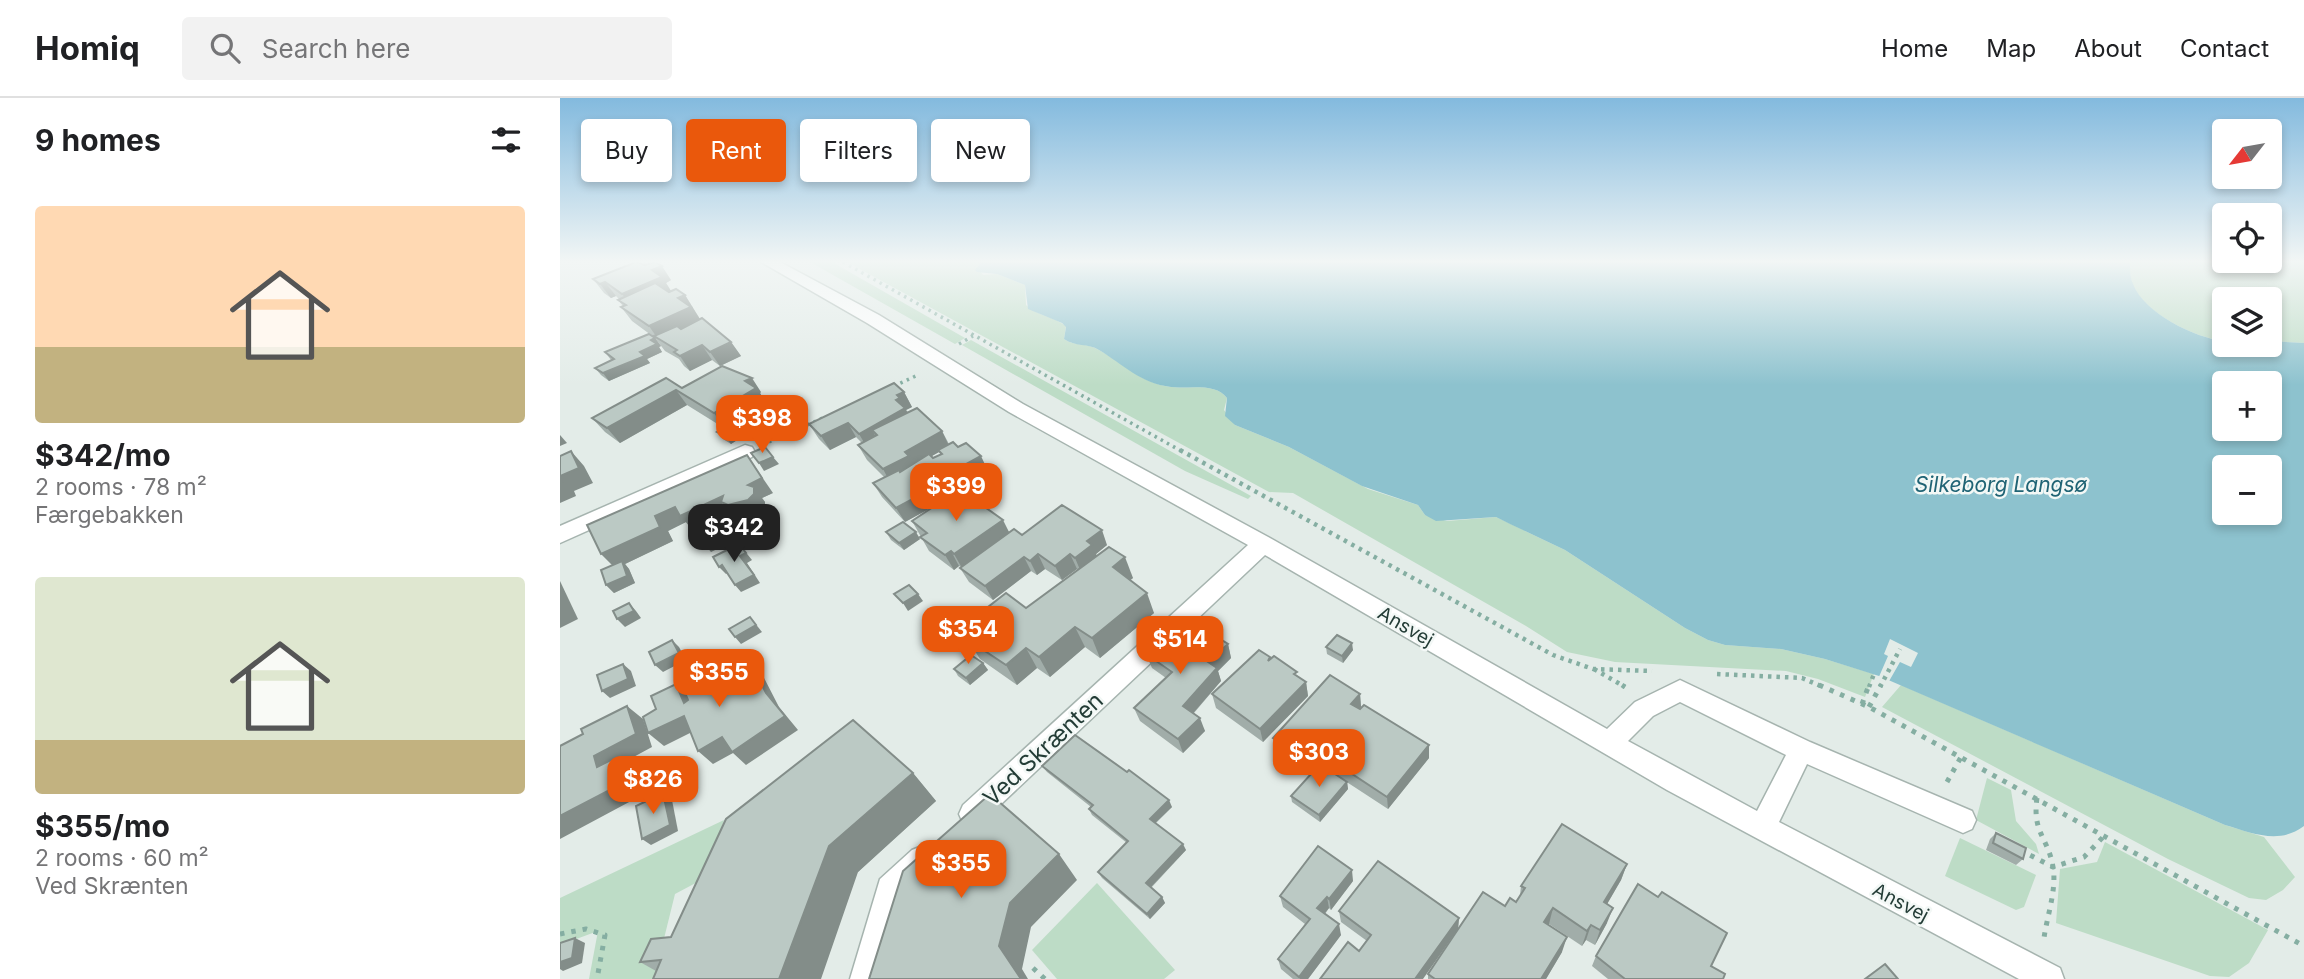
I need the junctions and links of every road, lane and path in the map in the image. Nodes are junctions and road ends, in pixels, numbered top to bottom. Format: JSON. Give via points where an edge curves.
{"nodes":[{"id":1,"x":844,"y":303,"type":"edge"},
{"id":2,"x":916,"y":303,"type":"edge"},
{"id":3,"x":944,"y":364,"type":"junction"},
{"id":4,"x":882,"y":391,"type":"edge"},
{"id":5,"x":832,"y":413,"type":"edge"},
{"id":6,"x":746,"y":452,"type":"joint"},
{"id":7,"x":560,"y":535,"type":"edge"},
{"id":8,"x":1263,"y":544,"type":"junction"},
{"id":9,"x":1900,"y":649,"type":"dead end"},
{"id":10,"x":1662,"y":672,"type":"dead end"},
{"id":11,"x":1704,"y":674,"type":"dead end"},
{"id":12,"x":1874,"y":674,"type":"dead end"},
{"id":13,"x":1862,"y":704,"type":"junction"},
{"id":14,"x":1869,"y":707,"type":"junction"},
{"id":15,"x":1609,"y":743,"type":"junction"},
{"id":16,"x":1801,"y":750,"type":"junction"},
{"id":17,"x":2037,"y":798,"type":"junction"},
{"id":18,"x":1963,"y":820,"type":"joint"},
{"id":19,"x":1762,"y":829,"type":"junction"},
{"id":20,"x":2105,"y":835,"type":"junction"},
{"id":21,"x":2053,"y":867,"type":"junction"},
{"id":22,"x":560,"y":934,"type":"edge"},
{"id":23,"x":2304,"y":946,"type":"edge"},
{"id":24,"x":1032,"y":968,"type":"dead end"},
{"id":25,"x":2044,"y":976,"type":"edge"},
{"id":26,"x":597,"y":979,"type":"edge"},
{"id":27,"x":865,"y":979,"type":"edge"},
{"id":28,"x":1045,"y":979,"type":"edge"}],
"edges":[{"from":1,"to":3,"type":"street","name":"Ansvej"},
{"from":2,"to":10,"type":"path","via":[[1553,655],[1593,669]]},
{"from":3,"to":4,"type":"path"},
{"from":3,"to":8,"type":"street","name":"Ansvej"},
{"from":5,"to":6,"type":"path"},
{"from":6,"to":7,"type":"street"},
{"from":8,"to":15,"type":"street","name":"Ansvej"},
{"from":8,"to":27,"type":"street","name":"Ved Skrænten","via":[[890,889]]},
{"from":9,"to":14,"type":"path"},
{"from":11,"to":13,"type":"path","via":[[1802,678]]},
{"from":12,"to":13,"type":"path"},
{"from":13,"to":14,"type":"path"},
{"from":14,"to":17,"type":"path"},
{"from":15,"to":16,"type":"street","via":[[1644,709],[1680,690]]},
{"from":15,"to":19,"type":"street","name":"Ansvej"},
{"from":16,"to":18,"type":"street"},
{"from":16,"to":19,"type":"street"},
{"from":17,"to":20,"type":"path"},
{"from":17,"to":21,"type":"path","via":[[2033,814],[2038,837]]},
{"from":18,"to":21,"type":"path"},
{"from":19,"to":25,"type":"street","name":"Ansvej"},
{"from":20,"to":21,"type":"path","via":[[2084,857]]},
{"from":20,"to":23,"type":"path"},
{"from":21,"to":25,"type":"path"},
{"from":22,"to":26,"type":"path","via":[[586,929],[605,935]]},
{"from":24,"to":28,"type":"path"}]}
